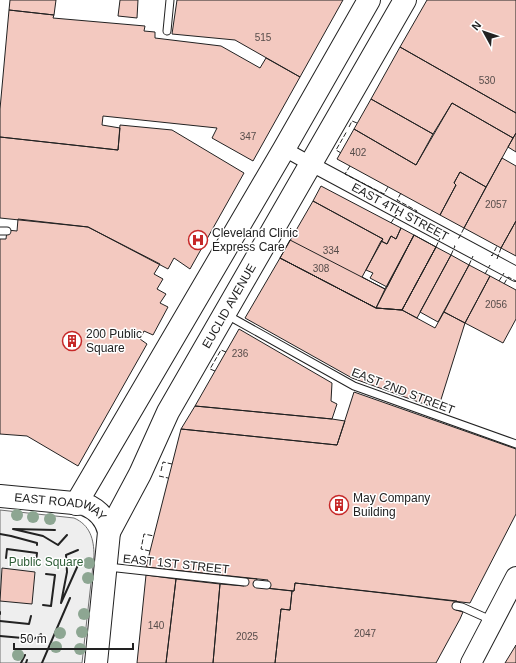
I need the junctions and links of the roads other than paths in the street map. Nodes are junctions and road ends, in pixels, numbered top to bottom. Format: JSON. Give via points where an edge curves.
{"nodes":[{"id":1,"x":170,"y":0,"type":"edge"},
{"id":2,"x":369,"y":0,"type":"edge"},
{"id":3,"x":405,"y":0,"type":"edge"},
{"id":4,"x":167,"y":31,"type":"dead end"},
{"id":5,"x":284,"y":148,"type":"junction"},
{"id":6,"x":311,"y":164,"type":"junction"},
{"id":7,"x":516,"y":274,"type":"edge"},
{"id":8,"x":225,"y":314,"type":"junction"},
{"id":9,"x":516,"y":444,"type":"edge"},
{"id":10,"x":0,"y":496,"type":"edge"},
{"id":11,"x":76,"y":504,"type":"junction"},
{"id":12,"x":109,"y":532,"type":"junction"},
{"id":13,"x":105,"y":567,"type":"junction"},
{"id":14,"x":516,"y":577,"type":"edge"},
{"id":15,"x":245,"y":582,"type":"dead end"},
{"id":16,"x":256,"y":584,"type":"dead end"},
{"id":17,"x":267,"y":585,"type":"dead end"},
{"id":18,"x":456,"y":606,"type":"dead end"},
{"id":19,"x":493,"y":621,"type":"junction"},
{"id":20,"x":96,"y":663,"type":"edge"},
{"id":21,"x":471,"y":663,"type":"edge"}],
"edges":[{"from":1,"to":4,"type":"lane"},
{"from":2,"to":5,"type":"main road"},
{"from":3,"to":6,"type":"main road","name":"EUCLID AVENUE"},
{"from":5,"to":6,"type":"street","name":"EAST 4TH STREET"},
{"from":5,"to":11,"type":"main road"},
{"from":6,"to":7,"type":"street","name":"EAST 4TH STREET"},
{"from":6,"to":8,"type":"main road","name":"EUCLID AVENUE"},
{"from":8,"to":9,"type":"lane","name":"EAST 2ND STREET","via":[[354,386]]},
{"from":8,"to":12,"type":"main road","name":"EUCLID AVENUE","via":[[168,412],[140,474]]},
{"from":10,"to":11,"type":"main road","name":"EAST ROADWAY"},
{"from":11,"to":12,"type":"main road","name":"EAST ROADWAY","via":[[84,504],[96,510],[105,521]]},
{"from":12,"to":13,"type":"main road"},
{"from":13,"to":15,"type":"lane","name":"EAST 1ST STREET"},
{"from":13,"to":20,"type":"main road"},
{"from":14,"to":19,"type":"street"},
{"from":16,"to":17,"type":"lane"},
{"from":18,"to":19,"type":"lane"},
{"from":19,"to":21,"type":"street"}]}
